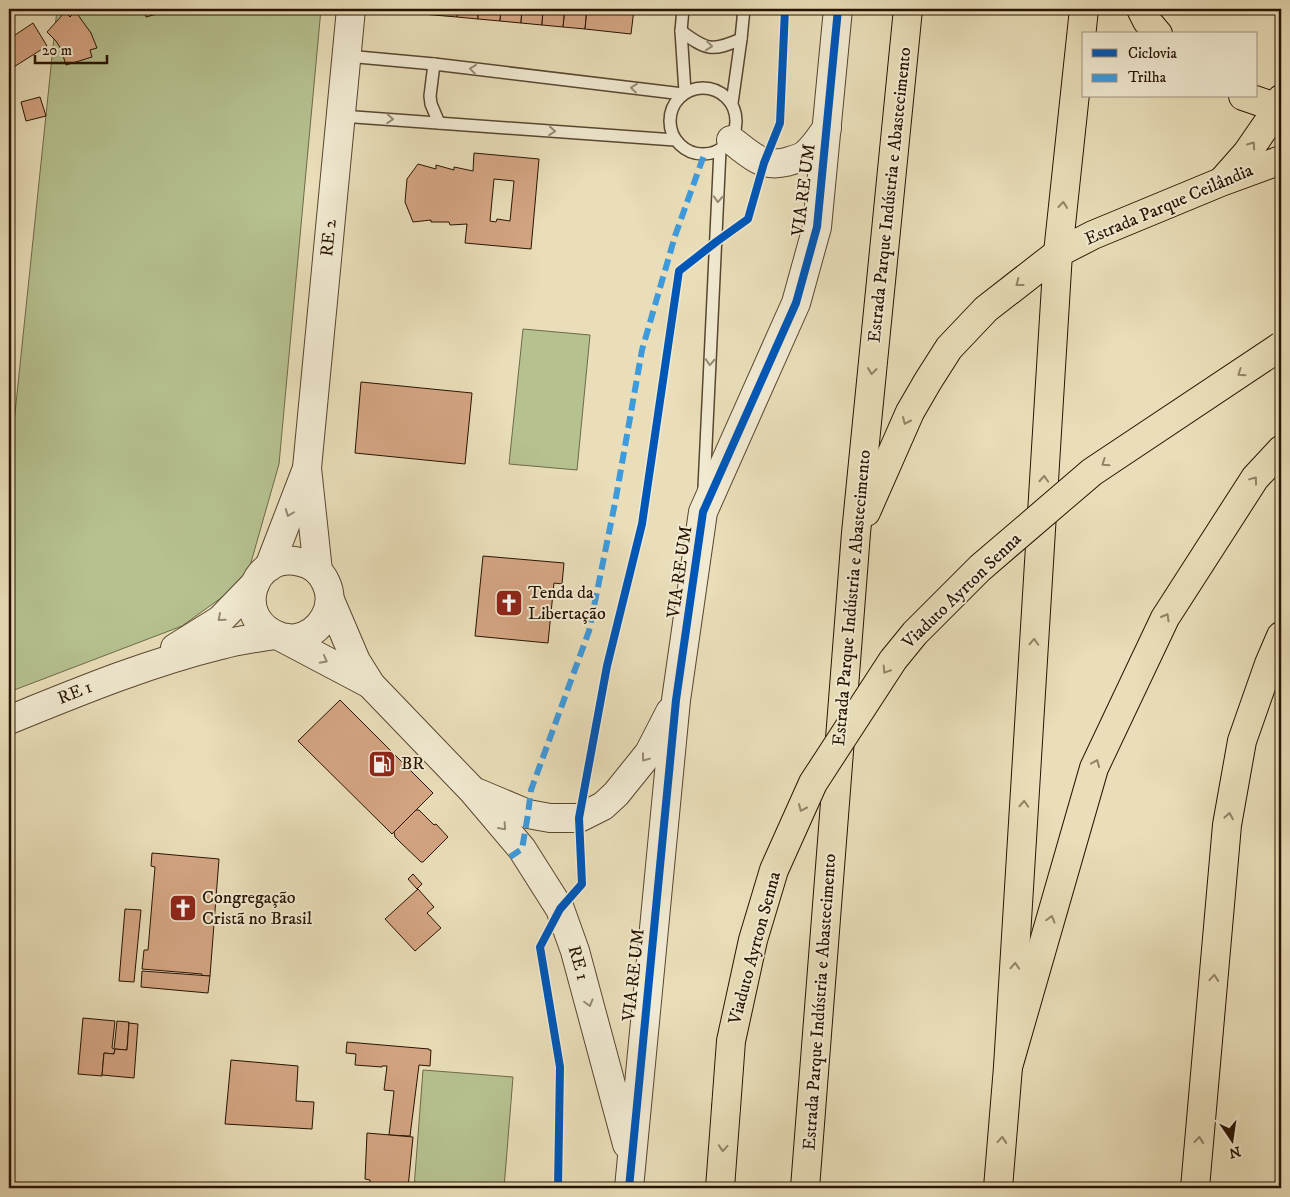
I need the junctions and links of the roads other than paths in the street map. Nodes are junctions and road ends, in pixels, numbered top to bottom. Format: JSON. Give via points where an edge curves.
{"nodes":[{"id":1,"x":352,"y":9,"type":"edge"},
{"id":2,"x":683,"y":9,"type":"edge"},
{"id":3,"x":744,"y":9,"type":"edge"},
{"id":4,"x":838,"y":9,"type":"edge"},
{"id":5,"x":888,"y":9,"type":"edge"},
{"id":6,"x":908,"y":9,"type":"edge"},
{"id":7,"x":1084,"y":9,"type":"edge"},
{"id":8,"x":1141,"y":9,"type":"edge"},
{"id":9,"x":681,"y":31,"type":"junction"},
{"id":10,"x":1156,"y":32,"type":"edge"},
{"id":11,"x":741,"y":39,"type":"junction"},
{"id":12,"x":346,"y":56,"type":"junction"},
{"id":13,"x":434,"y":64,"type":"junction"},
{"id":14,"x":902,"y":69,"type":"junction"},
{"id":15,"x":684,"y":93,"type":"junction"},
{"id":16,"x":1250,"y":98,"type":"edge"},
{"id":17,"x":732,"y":103,"type":"junction"},
{"id":18,"x":1280,"y":106,"type":"edge"},
{"id":19,"x":342,"y":116,"type":"junction"},
{"id":20,"x":439,"y":123,"type":"junction"},
{"id":21,"x":826,"y":128,"type":"junction"},
{"id":22,"x":675,"y":140,"type":"junction"},
{"id":23,"x":726,"y":145,"type":"junction"},
{"id":24,"x":1281,"y":160,"type":"edge"},
{"id":25,"x":1221,"y":182,"type":"junction"},
{"id":26,"x":1058,"y":254,"type":"junction"},
{"id":27,"x":1281,"y":346,"type":"edge"},
{"id":28,"x":1281,"y":450,"type":"edge"},
{"id":29,"x":307,"y":468,"type":"junction"},
{"id":30,"x":703,"y":512,"type":"junction"},
{"id":31,"x":856,"y":533,"type":"junction"},
{"id":32,"x":318,"y":571,"type":"junction"},
{"id":33,"x":262,"y":575,"type":"junction"},
{"id":34,"x":330,"y":600,"type":"junction"},
{"id":35,"x":277,"y":636,"type":"junction"},
{"id":36,"x":1281,"y":636,"type":"edge"},
{"id":37,"x":142,"y":669,"type":"junction"},
{"id":38,"x":371,"y":685,"type":"junction"},
{"id":39,"x":676,"y":700,"type":"junction"},
{"id":40,"x":9,"y":720,"type":"edge"},
{"id":41,"x":472,"y":790,"type":"junction"},
{"id":42,"x":1008,"y":1067,"type":"junction"},
{"id":43,"x":631,"y":1160,"type":"junction"},
{"id":44,"x":629,"y":1188,"type":"edge"},
{"id":45,"x":720,"y":1188,"type":"edge"},
{"id":46,"x":805,"y":1188,"type":"edge"},
{"id":47,"x":998,"y":1188,"type":"edge"},
{"id":48,"x":1195,"y":1188,"type":"edge"}],
"edges":[{"from":1,"to":12,"type":"street","name":"RE 2"},
{"from":2,"to":9,"type":"lane"},
{"from":3,"to":11,"type":"lane"},
{"from":4,"to":21,"type":"street","name":"VIA RE UM"},
{"from":5,"to":14,"type":"highway"},
{"from":6,"to":14,"type":"highway","name":"Estrada Parque Indústria e Abastecimento"},
{"from":26,"to":7,"type":"highway","one_way":true},
{"from":8,"to":10,"type":"highway"},
{"from":9,"to":11,"type":"lane","one_way":true,"via":[[711,48]]},
{"from":9,"to":15,"type":"lane"},
{"from":11,"to":17,"type":"lane"},
{"from":12,"to":13,"type":"lane"},
{"from":12,"to":19,"type":"street","name":"RE 2"},
{"from":15,"to":13,"type":"lane","one_way":true},
{"from":13,"to":20,"type":"lane","via":[[430,96]]},
{"from":14,"to":31,"type":"highway","name":"Estrada Parque Indústria e Abastecimento","one_way":true},
{"from":15,"to":17,"type":"lane","via":[[711,88],[723,93]]},
{"from":15,"to":22,"type":"lane","via":[[673,105],[669,123]]},
{"from":16,"to":18,"type":"highway"},
{"from":17,"to":23,"type":"lane","via":[[737,115],[737,128]]},
{"from":25,"to":18,"type":"highway","one_way":true,"via":[[1247,153]]},
{"from":19,"to":20,"type":"lane","one_way":true},
{"from":19,"to":29,"type":"street","name":"RE 2"},
{"from":20,"to":22,"type":"lane","one_way":true},
{"from":21,"to":23,"type":"street","via":[[807,153],[795,160],[776,164],[764,163]]},
{"from":21,"to":30,"type":"street","name":"VIA RE UM","via":[[817,227],[796,303]]},
{"from":22,"to":23,"type":"lane","via":[[687,151],[704,155]]},
{"from":23,"to":30,"type":"lane","one_way":true},
{"from":24,"to":25,"type":"highway","name":"Estrada Parque Ceilândia"},
{"from":25,"to":26,"type":"highway","name":"Estrada Parque Ceilândia","via":[[1093,235]]},
{"from":26,"to":31,"type":"highway","name":"Estrada Parque Ceilândia","one_way":true,"via":[[986,309],[949,348],[910,412]]},
{"from":42,"to":26,"type":"highway","one_way":true},
{"from":27,"to":45,"type":"highway","name":"Viaduto Ayrton Senna","one_way":true,"bridge":true,"via":[[1092,472],[980,568],[914,633],[893,660],[813,783],[774,870],[753,940],[731,1041]]},
{"from":42,"to":28,"type":"highway","one_way":true,"via":[[1094,768],[1165,618],[1255,478]]},
{"from":29,"to":32,"type":"street","name":"RE 2"},
{"from":29,"to":33,"type":"street","name":"RE 2","one_way":true},
{"from":30,"to":39,"type":"street","name":"VIA RE UM"},
{"from":31,"to":46,"type":"highway","name":"Estrada Parque Indústria e Abastecimento"},
{"from":32,"to":33,"type":"street","via":[[298,561],[283,561]]},
{"from":32,"to":34,"type":"street","via":[[328,587]]},
{"from":33,"to":35,"type":"street","via":[[252,591],[252,606],[262,626]]},
{"from":33,"to":37,"type":"street","name":"RE 1","one_way":true,"via":[[220,620]]},
{"from":34,"to":35,"type":"street","via":[[326,615],[317,628],[296,638]]},
{"from":34,"to":38,"type":"street","name":"RE 1","via":[[356,661]]},
{"from":35,"to":37,"type":"street","name":"RE 1","via":[[223,644]]},
{"from":35,"to":38,"type":"street","name":"RE 1","one_way":true},
{"from":48,"to":36,"type":"highway","one_way":true,"via":[[1227,825],[1242,741]]},
{"from":37,"to":40,"type":"street","name":"RE 1"},
{"from":38,"to":41,"type":"street","name":"RE 1"},
{"from":39,"to":41,"type":"street","name":"RE 1","one_way":true,"via":[[649,753],[616,794],[604,806],[579,818],[528,814]]},
{"from":39,"to":43,"type":"street","name":"VIA RE UM"},
{"from":41,"to":43,"type":"street","name":"RE 1","one_way":true,"via":[[522,849],[560,909],[575,950]]},
{"from":47,"to":42,"type":"highway","one_way":true},
{"from":43,"to":44,"type":"street","name":"VIA RE UM"}]}
